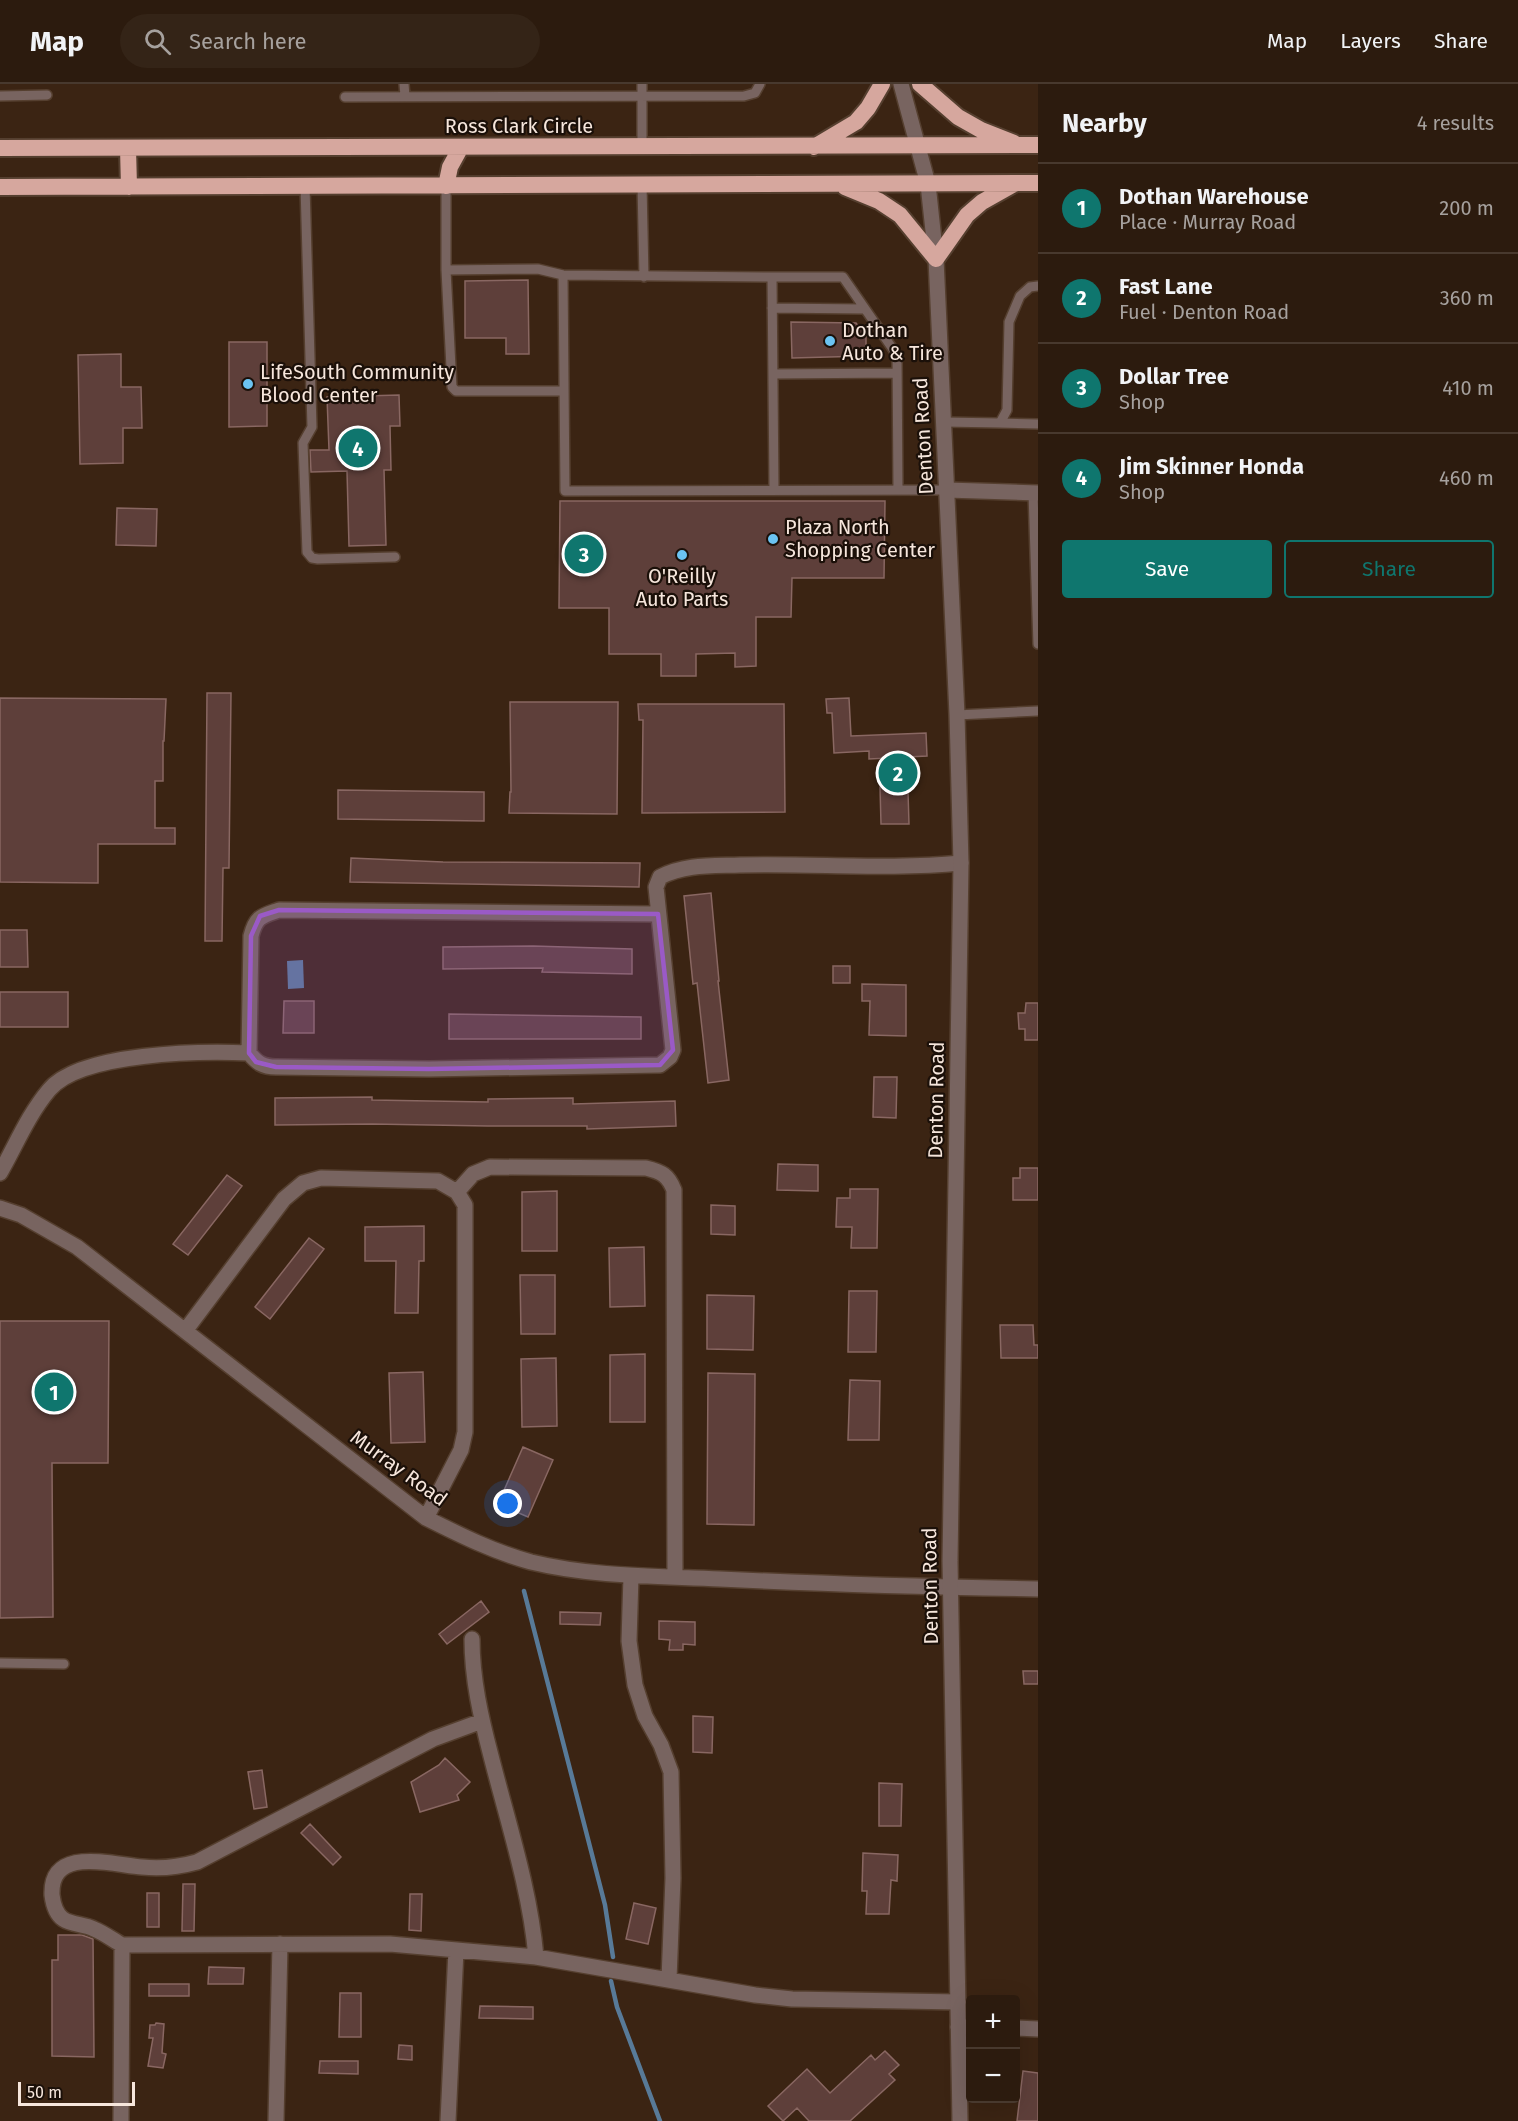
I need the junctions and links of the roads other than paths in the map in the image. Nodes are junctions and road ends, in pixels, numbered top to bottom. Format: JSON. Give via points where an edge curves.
{"nodes":[{"id":1,"x":404,"y":84,"type":"edge"},
{"id":2,"x":642,"y":84,"type":"edge"},
{"id":3,"x":760,"y":84,"type":"edge"},
{"id":4,"x":882,"y":84,"type":"edge"},
{"id":5,"x":901,"y":84,"type":"edge"},
{"id":6,"x":920,"y":84,"type":"edge"},
{"id":7,"x":47,"y":95,"type":"dead end"},
{"id":8,"x":642,"y":95,"type":"junction"},
{"id":9,"x":0,"y":96,"type":"edge"},
{"id":10,"x":405,"y":96,"type":"junction"},
{"id":11,"x":345,"y":97,"type":"dead end"},
{"id":12,"x":1038,"y":145,"type":"edge"},
{"id":13,"x":918,"y":146,"type":"junction"},
{"id":14,"x":1020,"y":146,"type":"junction"},
{"id":15,"x":461,"y":147,"type":"junction"},
{"id":16,"x":642,"y":147,"type":"junction"},
{"id":17,"x":813,"y":147,"type":"junction"},
{"id":18,"x":0,"y":148,"type":"edge"},
{"id":19,"x":128,"y":148,"type":"junction"},
{"id":20,"x":1038,"y":183,"type":"edge"},
{"id":21,"x":839,"y":184,"type":"junction"},
{"id":22,"x":928,"y":184,"type":"junction"},
{"id":23,"x":1015,"y":184,"type":"junction"},
{"id":24,"x":642,"y":185,"type":"junction"},
{"id":25,"x":305,"y":186,"type":"junction"},
{"id":26,"x":446,"y":186,"type":"junction"},
{"id":27,"x":0,"y":187,"type":"edge"},
{"id":28,"x":129,"y":187,"type":"junction"},
{"id":29,"x":936,"y":259,"type":"junction"},
{"id":30,"x":446,"y":270,"type":"junction"},
{"id":31,"x":563,"y":275,"type":"junction"},
{"id":32,"x":644,"y":276,"type":"junction"},
{"id":33,"x":772,"y":277,"type":"junction"},
{"id":34,"x":1038,"y":286,"type":"edge"},
{"id":35,"x":772,"y":309,"type":"junction"},
{"id":36,"x":864,"y":309,"type":"junction"},
{"id":37,"x":897,"y":373,"type":"junction"},
{"id":38,"x":773,"y":374,"type":"junction"},
{"id":39,"x":564,"y":391,"type":"junction"},
{"id":40,"x":944,"y":422,"type":"junction"},
{"id":41,"x":999,"y":423,"type":"junction"},
{"id":42,"x":1038,"y":424,"type":"edge"},
{"id":43,"x":774,"y":490,"type":"junction"},
{"id":44,"x":898,"y":490,"type":"junction"},
{"id":45,"x":947,"y":490,"type":"junction"},
{"id":46,"x":1036,"y":493,"type":"edge"},
{"id":47,"x":395,"y":557,"type":"dead end"},
{"id":48,"x":1038,"y":644,"type":"edge"},
{"id":49,"x":1038,"y":711,"type":"edge"},
{"id":50,"x":957,"y":715,"type":"junction"},
{"id":51,"x":961,"y":863,"type":"junction"},
{"id":52,"x":658,"y":914,"type":"junction"},
{"id":53,"x":249,"y":1053,"type":"junction"},
{"id":54,"x":0,"y":1173,"type":"edge"},
{"id":55,"x":457,"y":1192,"type":"junction"},
{"id":56,"x":0,"y":1208,"type":"edge"},
{"id":57,"x":185,"y":1331,"type":"junction"},
{"id":58,"x":426,"y":1518,"type":"junction"},
{"id":59,"x":632,"y":1576,"type":"junction"},
{"id":60,"x":675,"y":1577,"type":"junction"},
{"id":61,"x":950,"y":1586,"type":"junction"},
{"id":62,"x":1038,"y":1589,"type":"edge"},
{"id":63,"x":472,"y":1639,"type":"dead end"},
{"id":64,"x":0,"y":1663,"type":"edge"},
{"id":65,"x":64,"y":1664,"type":"dead end"},
{"id":66,"x":482,"y":1721,"type":"junction"},
{"id":67,"x":280,"y":1944,"type":"junction"},
{"id":68,"x":122,"y":1945,"type":"junction"},
{"id":69,"x":456,"y":1950,"type":"junction"},
{"id":70,"x":536,"y":1957,"type":"junction"},
{"id":71,"x":669,"y":1979,"type":"junction"},
{"id":72,"x":958,"y":2002,"type":"junction"},
{"id":73,"x":964,"y":2027,"type":"edge"},
{"id":74,"x":1020,"y":2028,"type":"edge"},
{"id":75,"x":1038,"y":2029,"type":"edge"},
{"id":76,"x":121,"y":2121,"type":"edge"},
{"id":77,"x":276,"y":2121,"type":"edge"},
{"id":78,"x":448,"y":2121,"type":"edge"},
{"id":79,"x":960,"y":2121,"type":"edge"}],
"edges":[{"from":1,"to":10,"type":"lane"},
{"from":2,"to":8,"type":"lane"},
{"from":3,"to":8,"type":"lane","via":[[755,93],[744,96]]},
{"from":4,"to":17,"type":"highway","via":[[856,122]]},
{"from":5,"to":13,"type":"street","name":"Denton Road"},
{"from":6,"to":14,"type":"highway","via":[[958,117]]},
{"from":7,"to":9,"type":"lane"},
{"from":8,"to":10,"type":"lane"},
{"from":8,"to":16,"type":"lane"},
{"from":10,"to":11,"type":"lane"},
{"from":12,"to":14,"type":"highway","name":"Ross Clark Circle"},
{"from":13,"to":14,"type":"highway","name":"Ross Clark Circle"},
{"from":13,"to":17,"type":"highway","name":"Ross Clark Circle"},
{"from":13,"to":22,"type":"street","name":"Denton Road"},
{"from":15,"to":16,"type":"highway","name":"Ross Clark Circle"},
{"from":15,"to":19,"type":"highway","name":"Ross Clark Circle"},
{"from":15,"to":26,"type":"highway","via":[[450,166]]},
{"from":16,"to":17,"type":"highway","name":"Ross Clark Circle"},
{"from":18,"to":19,"type":"highway","name":"Ross Clark Circle"},
{"from":19,"to":28,"type":"highway"},
{"from":20,"to":23,"type":"highway"},
{"from":21,"to":22,"type":"highway"},
{"from":21,"to":24,"type":"highway"},
{"from":21,"to":29,"type":"highway","via":[[900,215]]},
{"from":22,"to":23,"type":"highway"},
{"from":22,"to":29,"type":"street","name":"Denton Road"},
{"from":23,"to":29,"type":"highway","via":[[967,215]]},
{"from":24,"to":26,"type":"highway"},
{"from":24,"to":32,"type":"lane"},
{"from":25,"to":26,"type":"highway"},
{"from":25,"to":28,"type":"highway"},
{"from":25,"to":47,"type":"lane","via":[[312,428],[303,443],[307,552],[318,559]]},
{"from":26,"to":30,"type":"lane"},
{"from":27,"to":28,"type":"highway"},
{"from":29,"to":40,"type":"street","name":"Denton Road"},
{"from":30,"to":31,"type":"lane","via":[[538,269]]},
{"from":30,"to":39,"type":"lane","via":[[450,379],[456,392]]},
{"from":31,"to":32,"type":"lane"},
{"from":31,"to":39,"type":"lane"},
{"from":32,"to":33,"type":"lane"},
{"from":33,"to":35,"type":"lane"},
{"from":33,"to":36,"type":"lane","via":[[843,277]]},
{"from":34,"to":41,"type":"lane","via":[[1030,287],[1020,296],[1009,322],[1007,410]]},
{"from":35,"to":36,"type":"lane"},
{"from":35,"to":38,"type":"lane"},
{"from":36,"to":37,"type":"lane","via":[[897,355]]},
{"from":37,"to":38,"type":"lane"},
{"from":37,"to":44,"type":"lane"},
{"from":38,"to":43,"type":"lane"},
{"from":39,"to":43,"type":"lane","via":[[565,491]]},
{"from":40,"to":41,"type":"lane"},
{"from":40,"to":45,"type":"street","name":"Denton Road"},
{"from":41,"to":42,"type":"lane"},
{"from":43,"to":44,"type":"lane"},
{"from":44,"to":45,"type":"lane"},
{"from":45,"to":46,"type":"street"},
{"from":45,"to":50,"type":"street","name":"Denton Road"},
{"from":46,"to":48,"type":"lane"},
{"from":49,"to":50,"type":"lane"},
{"from":50,"to":51,"type":"street","name":"Denton Road"},
{"from":51,"to":52,"type":"street","via":[[684,868],[660,878],[656,888]]},
{"from":51,"to":61,"type":"street","name":"Denton Road"},
{"from":52,"to":53,"type":"street","via":[[279,910],[261,916],[251,936]]},
{"from":52,"to":53,"type":"street","via":[[673,1050],[660,1065],[266,1067]]},
{"from":53,"to":54,"type":"street","via":[[211,1051],[137,1058],[73,1072],[50,1088],[26,1122]]},
{"from":55,"to":57,"type":"street","via":[[438,1181],[321,1178],[303,1183],[284,1199]]},
{"from":55,"to":58,"type":"street","via":[[465,1205],[465,1432],[461,1450]]},
{"from":55,"to":60,"type":"street","via":[[473,1174],[490,1167],[646,1168],[670,1180],[674,1191]]},
{"from":56,"to":57,"type":"street","name":"Murray Road","via":[[21,1215],[77,1247]]},
{"from":57,"to":58,"type":"street","name":"Murray Road"},
{"from":58,"to":59,"type":"street","name":"Murray Road","via":[[530,1561]]},
{"from":59,"to":60,"type":"street","name":"Murray Road"},
{"from":59,"to":71,"type":"street","via":[[629,1641],[635,1685],[671,1772],[673,1878]]},
{"from":60,"to":61,"type":"street","name":"Murray Road"},
{"from":61,"to":62,"type":"street","name":"Murray Road"},
{"from":61,"to":72,"type":"street","name":"Denton Road"},
{"from":63,"to":66,"type":"street","via":[[472,1665]]},
{"from":64,"to":65,"type":"lane"},
{"from":66,"to":68,"type":"street","via":[[433,1739],[197,1862],[163,1868],[95,1861],[69,1864],[60,1870],[54,1879],[53,1901],[62,1918],[95,1929]]},
{"from":66,"to":70,"type":"street","via":[[532,1921]]},
{"from":67,"to":68,"type":"street"},
{"from":67,"to":69,"type":"street","via":[[390,1944]]},
{"from":67,"to":77,"type":"street"},
{"from":68,"to":76,"type":"street"},
{"from":69,"to":70,"type":"street"},
{"from":69,"to":78,"type":"street"},
{"from":70,"to":71,"type":"street"},
{"from":71,"to":72,"type":"street","via":[[792,1999]]},
{"from":72,"to":73,"type":"street","name":"Denton Road"},
{"from":73,"to":79,"type":"street","name":"Denton Road"},
{"from":74,"to":75,"type":"street"}]}
